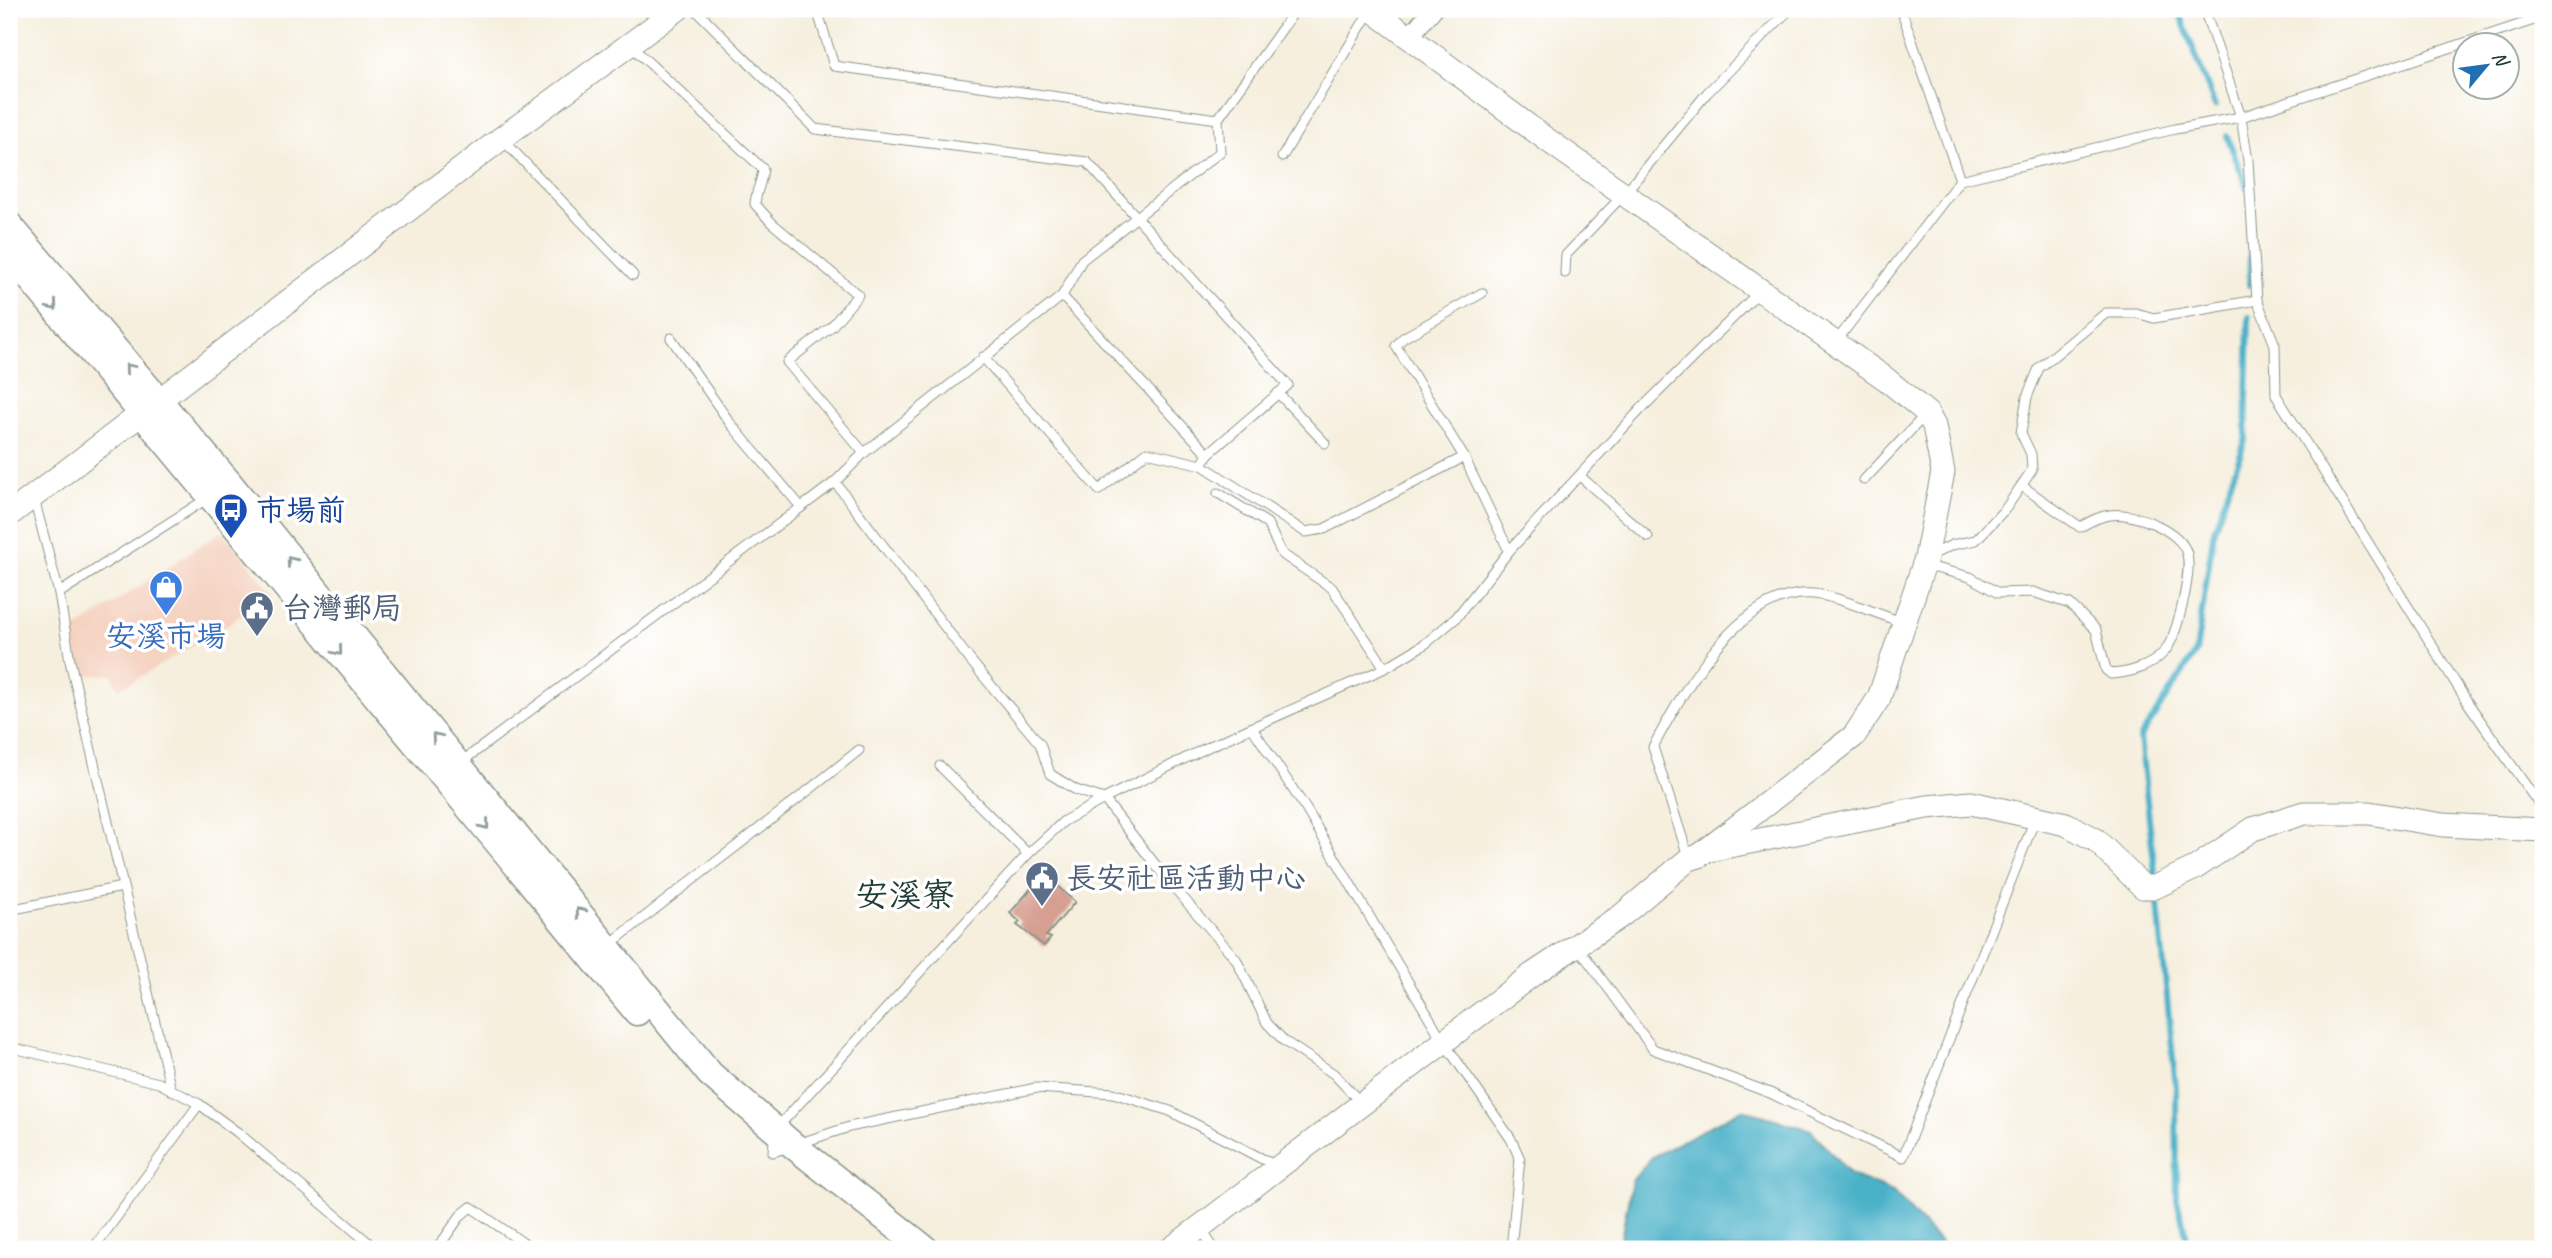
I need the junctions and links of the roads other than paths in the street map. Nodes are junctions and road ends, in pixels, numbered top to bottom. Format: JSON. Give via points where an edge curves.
{"nodes":[{"id":1,"x":678,"y":9,"type":"edge"},
{"id":2,"x":695,"y":9,"type":"edge"},
{"id":3,"x":817,"y":9,"type":"edge"},
{"id":4,"x":1296,"y":9,"type":"edge"},
{"id":5,"x":1371,"y":9,"type":"edge"},
{"id":6,"x":1433,"y":9,"type":"edge"},
{"id":7,"x":1790,"y":9,"type":"edge"},
{"id":8,"x":1901,"y":9,"type":"edge"},
{"id":9,"x":2204,"y":9,"type":"edge"},
{"id":10,"x":2543,"y":17,"type":"edge"},
{"id":11,"x":1409,"y":37,"type":"junction"},
{"id":12,"x":628,"y":44,"type":"junction"},
{"id":13,"x":2241,"y":117,"type":"junction"},
{"id":14,"x":1218,"y":119,"type":"junction"},
{"id":15,"x":502,"y":138,"type":"junction"},
{"id":16,"x":1282,"y":156,"type":"dead end"},
{"id":17,"x":1960,"y":180,"type":"junction"},
{"id":18,"x":1625,"y":194,"type":"junction"},
{"id":19,"x":1138,"y":219,"type":"junction"},
{"id":20,"x":9,"y":225,"type":"edge"},
{"id":21,"x":9,"y":253,"type":"edge"},
{"id":22,"x":1565,"y":273,"type":"dead end"},
{"id":23,"x":633,"y":275,"type":"dead end"},
{"id":24,"x":1761,"y":290,"type":"junction"},
{"id":25,"x":1482,"y":293,"type":"dead end"},
{"id":26,"x":1062,"y":296,"type":"junction"},
{"id":27,"x":2257,"y":300,"type":"junction"},
{"id":28,"x":671,"y":338,"type":"dead end"},
{"id":29,"x":1833,"y":345,"type":"junction"},
{"id":30,"x":982,"y":357,"type":"junction"},
{"id":31,"x":1278,"y":393,"type":"junction"},
{"id":32,"x":149,"y":406,"type":"junction"},
{"id":33,"x":1927,"y":413,"type":"junction"},
{"id":34,"x":1325,"y":443,"type":"dead end"},
{"id":35,"x":864,"y":453,"type":"junction"},
{"id":36,"x":1208,"y":454,"type":"junction"},
{"id":37,"x":1464,"y":457,"type":"junction"},
{"id":38,"x":1202,"y":465,"type":"junction"},
{"id":39,"x":1580,"y":476,"type":"junction"},
{"id":40,"x":1864,"y":480,"type":"dead end"},
{"id":41,"x":835,"y":482,"type":"junction"},
{"id":42,"x":2022,"y":486,"type":"junction"},
{"id":43,"x":221,"y":489,"type":"junction"},
{"id":44,"x":1218,"y":493,"type":"dead end"},
{"id":45,"x":33,"y":495,"type":"junction"},
{"id":46,"x":801,"y":507,"type":"junction"},
{"id":47,"x":9,"y":515,"type":"edge"},
{"id":48,"x":1648,"y":537,"type":"dead end"},
{"id":49,"x":1509,"y":551,"type":"junction"},
{"id":50,"x":1925,"y":562,"type":"junction"},
{"id":51,"x":59,"y":593,"type":"junction"},
{"id":52,"x":1904,"y":623,"type":"junction"},
{"id":53,"x":1385,"y":668,"type":"junction"},
{"id":54,"x":1253,"y":729,"type":"junction"},
{"id":55,"x":859,"y":750,"type":"dead end"},
{"id":56,"x":459,"y":764,"type":"junction"},
{"id":57,"x":940,"y":766,"type":"dead end"},
{"id":58,"x":1104,"y":799,"type":"junction"},
{"id":59,"x":2036,"y":815,"type":"junction"},
{"id":60,"x":2542,"y":828,"type":"edge"},
{"id":61,"x":1028,"y":854,"type":"junction"},
{"id":62,"x":1697,"y":855,"type":"junction"},
{"id":63,"x":122,"y":887,"type":"junction"},
{"id":64,"x":9,"y":909,"type":"edge"},
{"id":65,"x":607,"y":946,"type":"junction"},
{"id":66,"x":1577,"y":946,"type":"junction"},
{"id":67,"x":1443,"y":1041,"type":"junction"},
{"id":68,"x":9,"y":1047,"type":"edge"},
{"id":69,"x":171,"y":1090,"type":"junction"},
{"id":70,"x":199,"y":1104,"type":"junction"},
{"id":71,"x":1363,"y":1105,"type":"junction"},
{"id":72,"x":781,"y":1143,"type":"junction"},
{"id":73,"x":1279,"y":1168,"type":"junction"},
{"id":74,"x":1199,"y":1226,"type":"junction"},
{"id":75,"x":93,"y":1249,"type":"edge"},
{"id":76,"x":376,"y":1249,"type":"edge"},
{"id":77,"x":437,"y":1249,"type":"edge"},
{"id":78,"x":532,"y":1249,"type":"edge"},
{"id":79,"x":896,"y":1249,"type":"edge"},
{"id":80,"x":925,"y":1249,"type":"edge"},
{"id":81,"x":1171,"y":1249,"type":"edge"},
{"id":82,"x":1214,"y":1249,"type":"edge"},
{"id":83,"x":1511,"y":1249,"type":"edge"}],
"edges":[{"from":1,"to":12,"type":"street"},
{"from":2,"to":19,"type":"lane","via":[[815,129],[1087,162]]},
{"from":3,"to":14,"type":"lane","via":[[834,66]]},
{"from":4,"to":14,"type":"lane"},
{"from":5,"to":11,"type":"street"},
{"from":5,"to":16,"type":"lane"},
{"from":6,"to":11,"type":"street"},
{"from":7,"to":18,"type":"lane","via":[[1707,93]]},
{"from":8,"to":17,"type":"lane"},
{"from":9,"to":13,"type":"lane"},
{"from":10,"to":13,"type":"lane"},
{"from":11,"to":18,"type":"street"},
{"from":12,"to":15,"type":"street"},
{"from":12,"to":35,"type":"lane","via":[[763,169],[755,204],[858,295],[832,326],[787,362]]},
{"from":13,"to":17,"type":"lane"},
{"from":13,"to":27,"type":"lane"},
{"from":14,"to":19,"type":"lane","via":[[1220,152]]},
{"from":15,"to":23,"type":"lane"},
{"from":15,"to":32,"type":"street"},
{"from":17,"to":29,"type":"lane"},
{"from":18,"to":22,"type":"lane","via":[[1566,255]]},
{"from":18,"to":24,"type":"street"},
{"from":19,"to":26,"type":"lane","via":[[1082,260]]},
{"from":19,"to":31,"type":"lane","via":[[1288,384]]},
{"from":32,"to":20,"type":"main road","one_way":true},
{"from":21,"to":32,"type":"main road","one_way":true},
{"from":24,"to":29,"type":"street"},
{"from":24,"to":39,"type":"lane"},
{"from":25,"to":37,"type":"lane","via":[[1396,346]]},
{"from":26,"to":30,"type":"lane"},
{"from":26,"to":36,"type":"lane"},
{"from":27,"to":42,"type":"lane","via":[[2154,318],[2106,313],[2039,368],[2024,412],[2021,433],[2031,454],[2032,470]]},
{"from":27,"to":60,"type":"lane","via":[[2276,345],[2276,395]]},
{"from":28,"to":46,"type":"lane","via":[[730,423]]},
{"from":29,"to":33,"type":"street","via":[[1886,379]]},
{"from":30,"to":35,"type":"lane"},
{"from":30,"to":38,"type":"lane","via":[[1098,490],[1147,452]]},
{"from":31,"to":34,"type":"lane"},
{"from":31,"to":36,"type":"lane"},
{"from":32,"to":43,"type":"main road"},
{"from":32,"to":45,"type":"street"},
{"from":33,"to":40,"type":"lane"},
{"from":33,"to":50,"type":"street","via":[[1943,472]]},
{"from":35,"to":41,"type":"lane"},
{"from":36,"to":38,"type":"lane"},
{"from":37,"to":38,"type":"lane","via":[[1324,529],[1305,532]]},
{"from":37,"to":49,"type":"lane"},
{"from":39,"to":48,"type":"lane"},
{"from":39,"to":49,"type":"lane"},
{"from":41,"to":46,"type":"lane"},
{"from":41,"to":58,"type":"lane","via":[[970,660],[1041,744],[1050,774],[1076,790]]},
{"from":42,"to":50,"type":"lane","via":[[1976,540],[1952,545]]},
{"from":42,"to":50,"type":"lane","via":[[2080,527],[2112,514],[2154,522],[2176,538],[2187,552],[2189,576],[2166,651],[2130,673],[2111,674],[2096,630],[2070,604],[2033,592],[1998,593],[1970,577]]},
{"from":43,"to":51,"type":"lane"},
{"from":56,"to":43,"type":"main road","one_way":true},
{"from":43,"to":72,"type":"main road","one_way":true,"via":[[333,647],[444,775],[697,1085]]},
{"from":44,"to":53,"type":"lane","via":[[1267,523],[1282,554],[1332,588]]},
{"from":45,"to":47,"type":"street"},
{"from":45,"to":51,"type":"lane"},
{"from":46,"to":56,"type":"lane"},
{"from":49,"to":53,"type":"lane","via":[[1456,618]]},
{"from":50,"to":52,"type":"street"},
{"from":51,"to":63,"type":"lane","via":[[69,661]]},
{"from":52,"to":62,"type":"street","via":[[1879,698],[1854,736]]},
{"from":52,"to":62,"type":"lane","via":[[1820,595],[1780,597],[1750,616],[1705,659],[1653,747]]},
{"from":53,"to":54,"type":"lane"},
{"from":54,"to":58,"type":"lane"},
{"from":54,"to":67,"type":"lane","via":[[1306,809]]},
{"from":55,"to":65,"type":"lane"},
{"from":65,"to":56,"type":"main road","one_way":true},
{"from":57,"to":61,"type":"lane"},
{"from":58,"to":61,"type":"lane","via":[[1064,821]]},
{"from":58,"to":71,"type":"lane","via":[[1236,959],[1267,1023],[1284,1041],[1334,1074]]},
{"from":59,"to":60,"type":"street","via":[[2096,840],[2143,887],[2155,887],[2195,868],[2253,829],[2304,813],[2369,813],[2442,825]]},
{"from":59,"to":62,"type":"street","via":[[1971,803],[1927,807]]},
{"from":59,"to":66,"type":"lane","via":[[1903,1157],[1770,1093],[1653,1049]]},
{"from":61,"to":72,"type":"lane"},
{"from":62,"to":66,"type":"street"},
{"from":63,"to":64,"type":"lane"},
{"from":63,"to":69,"type":"lane"},
{"from":65,"to":72,"type":"main road","via":[[710,1074]]},
{"from":66,"to":67,"type":"street"},
{"from":67,"to":71,"type":"street"},
{"from":67,"to":83,"type":"lane","via":[[1488,1103],[1520,1159]]},
{"from":68,"to":69,"type":"lane","via":[[159,1083]]},
{"from":69,"to":70,"type":"lane"},
{"from":70,"to":75,"type":"lane"},
{"from":70,"to":76,"type":"lane"},
{"from":71,"to":73,"type":"street"},
{"from":72,"to":73,"type":"lane","via":[[1036,1088],[1113,1093],[1170,1111]]},
{"from":72,"to":79,"type":"main road"},
{"from":72,"to":80,"type":"main road"},
{"from":73,"to":74,"type":"street"},
{"from":74,"to":81,"type":"street"},
{"from":74,"to":82,"type":"lane"},
{"from":77,"to":78,"type":"lane","via":[[471,1207]]}]}
